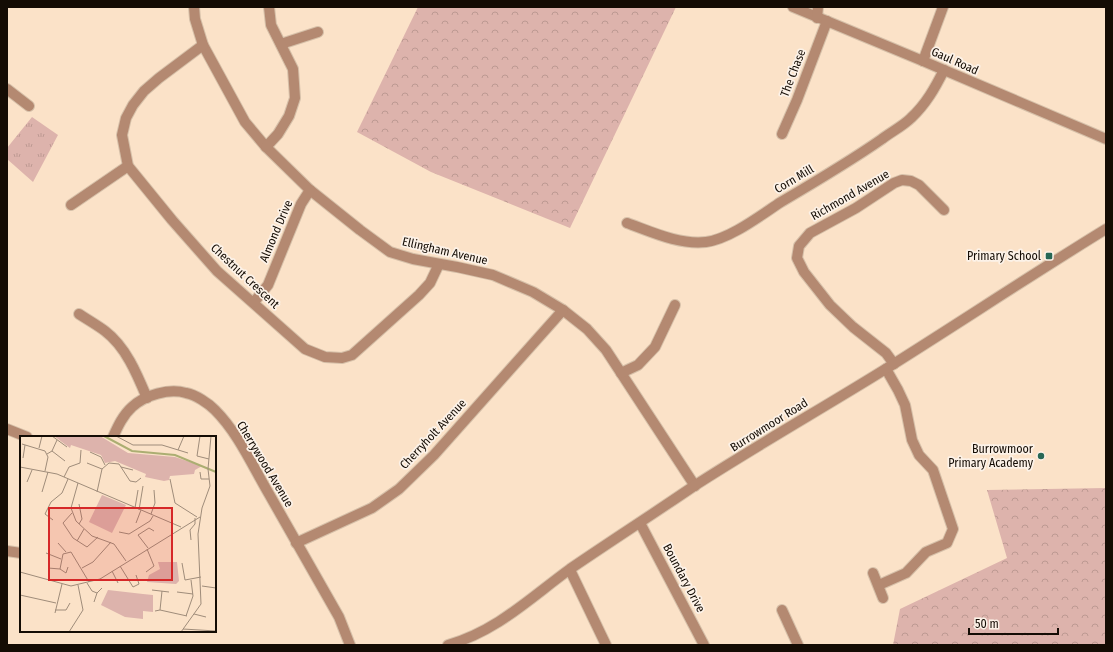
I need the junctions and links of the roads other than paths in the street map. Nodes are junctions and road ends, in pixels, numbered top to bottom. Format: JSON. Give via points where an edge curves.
{"nodes":[{"id":1,"x":194,"y":7,"type":"edge"},
{"id":2,"x":269,"y":7,"type":"edge"},
{"id":3,"x":793,"y":7,"type":"edge"},
{"id":4,"x":818,"y":7,"type":"edge"},
{"id":5,"x":943,"y":7,"type":"edge"},
{"id":6,"x":817,"y":18,"type":"junction"},
{"id":7,"x":827,"y":21,"type":"junction"},
{"id":8,"x":318,"y":32,"type":"dead end"},
{"id":9,"x":281,"y":44,"type":"junction"},
{"id":10,"x":202,"y":45,"type":"junction"},
{"id":11,"x":924,"y":61,"type":"junction"},
{"id":12,"x":944,"y":70,"type":"junction"},
{"id":13,"x":7,"y":90,"type":"edge"},
{"id":14,"x":29,"y":106,"type":"dead end"},
{"id":15,"x":782,"y":134,"type":"dead end"},
{"id":16,"x":1106,"y":139,"type":"edge"},
{"id":17,"x":266,"y":147,"type":"junction"},
{"id":18,"x":128,"y":166,"type":"junction"},
{"id":19,"x":310,"y":190,"type":"junction"},
{"id":20,"x":71,"y":205,"type":"dead end"},
{"id":21,"x":944,"y":210,"type":"dead end"},
{"id":22,"x":627,"y":223,"type":"dead end"},
{"id":23,"x":1106,"y":229,"type":"edge"},
{"id":24,"x":439,"y":264,"type":"junction"},
{"id":25,"x":254,"y":302,"type":"junction"},
{"id":26,"x":675,"y":305,"type":"dead end"},
{"id":27,"x":563,"y":310,"type":"junction"},
{"id":28,"x":79,"y":314,"type":"dead end"},
{"id":29,"x":890,"y":366,"type":"junction"},
{"id":30,"x":621,"y":373,"type":"junction"},
{"id":31,"x":147,"y":398,"type":"junction"},
{"id":32,"x":7,"y":429,"type":"edge"},
{"id":33,"x":24,"y":436,"type":"edge"},
{"id":34,"x":114,"y":436,"type":"edge"},
{"id":35,"x":695,"y":486,"type":"junction"},
{"id":36,"x":640,"y":523,"type":"junction"},
{"id":37,"x":296,"y":543,"type":"junction"},
{"id":38,"x":7,"y":551,"type":"edge"},
{"id":39,"x":20,"y":553,"type":"edge"},
{"id":40,"x":570,"y":570,"type":"junction"},
{"id":41,"x":873,"y":574,"type":"dead end"},
{"id":42,"x":878,"y":585,"type":"junction"},
{"id":43,"x":883,"y":598,"type":"dead end"},
{"id":44,"x":782,"y":610,"type":"dead end"},
{"id":45,"x":350,"y":645,"type":"edge"},
{"id":46,"x":448,"y":645,"type":"edge"},
{"id":47,"x":606,"y":645,"type":"edge"},
{"id":48,"x":704,"y":645,"type":"edge"},
{"id":49,"x":798,"y":645,"type":"edge"}],
"edges":[{"from":1,"to":10,"type":"street","name":"Ellingham Avenue"},
{"from":2,"to":9,"type":"street","via":[[271,25]]},
{"from":3,"to":6,"type":"street","name":"Gaul Road"},
{"from":4,"to":6,"type":"street"},
{"from":5,"to":11,"type":"street"},
{"from":6,"to":7,"type":"street","name":"Gaul Road"},
{"from":7,"to":11,"type":"street","name":"Gaul Road"},
{"from":7,"to":15,"type":"street","name":"The Chase"},
{"from":8,"to":9,"type":"street"},
{"from":9,"to":17,"type":"street","via":[[293,69],[295,98],[289,116]]},
{"from":10,"to":17,"type":"street","name":"Ellingham Avenue","via":[[245,122]]},
{"from":10,"to":18,"type":"street","name":"Chestnut Crescent","via":[[154,82],[133,105],[126,118],[122,135]]},
{"from":11,"to":12,"type":"street","name":"Gaul Road"},
{"from":12,"to":16,"type":"street","name":"Gaul Road"},
{"from":12,"to":22,"type":"street","name":"Corn Mill","via":[[925,103],[911,119],[861,154],[744,226],[708,242],[695,242],[665,237]]},
{"from":13,"to":14,"type":"street"},
{"from":17,"to":19,"type":"street","name":"Ellingham Avenue"},
{"from":18,"to":20,"type":"street"},
{"from":18,"to":25,"type":"street","name":"Chestnut Crescent","via":[[217,271]]},
{"from":19,"to":24,"type":"street","name":"Ellingham Avenue","via":[[390,252],[413,260]]},
{"from":19,"to":25,"type":"street","name":"Almond Drive","via":[[301,204],[268,285]]},
{"from":21,"to":29,"type":"street","name":"Richmond Avenue","via":[[919,185],[902,180],[810,233],[799,246],[797,258],[804,272],[830,305],[886,353]]},
{"from":23,"to":29,"type":"street","name":"Burrowmoor Road"},
{"from":24,"to":25,"type":"street","name":"Chestnut Crescent","via":[[430,283],[419,295],[352,355],[342,358],[325,357],[305,349]]},
{"from":24,"to":27,"type":"street","name":"Ellingham Avenue","via":[[493,275],[533,292]]},
{"from":26,"to":30,"type":"street","via":[[655,347],[638,365]]},
{"from":27,"to":30,"type":"street","name":"Ellingham Avenue","via":[[587,329],[606,350]]},
{"from":27,"to":37,"type":"street","name":"Cherryholt Avenue","via":[[434,455],[399,489],[372,508]]},
{"from":28,"to":31,"type":"street","via":[[106,332],[124,352]]},
{"from":29,"to":35,"type":"street","name":"Burrowmoor Road"},
{"from":29,"to":42,"type":"street","name":"Richmond Avenue","via":[[905,405],[912,440],[919,455],[932,470],[953,529],[947,543],[926,552],[906,574]]},
{"from":30,"to":35,"type":"street","name":"Ellingham Avenue"},
{"from":31,"to":34,"type":"street","name":"Cherrywood Avenue","via":[[133,406]]},
{"from":31,"to":37,"type":"street","name":"Cherrywood Avenue","via":[[161,393],[186,393],[200,398],[214,409],[238,440]]},
{"from":32,"to":33,"type":"street"},
{"from":35,"to":36,"type":"street","name":"Burrowmoor Road"},
{"from":36,"to":40,"type":"street","name":"Burrowmoor Road"},
{"from":36,"to":48,"type":"street","name":"Boundary Drive"},
{"from":37,"to":45,"type":"street","name":"Cherrywood Avenue","via":[[339,617]]},
{"from":38,"to":39,"type":"street"},
{"from":40,"to":46,"type":"street","name":"Burrowmoor Road","via":[[491,627]]},
{"from":40,"to":47,"type":"street"},
{"from":41,"to":42,"type":"street"},
{"from":42,"to":43,"type":"street"},
{"from":44,"to":49,"type":"street"}]}
